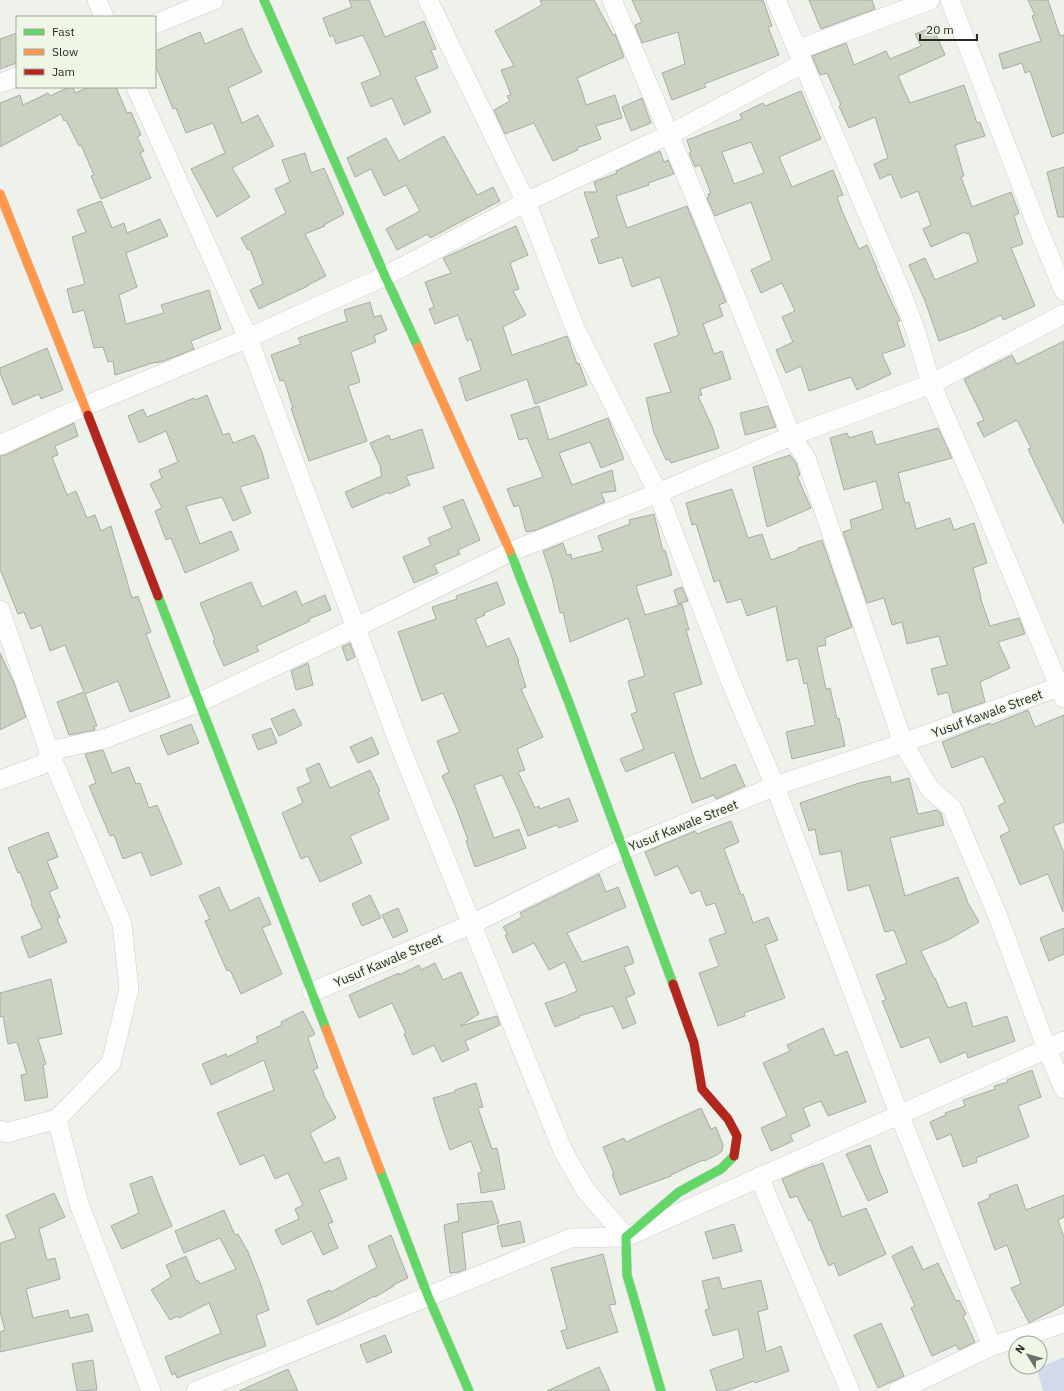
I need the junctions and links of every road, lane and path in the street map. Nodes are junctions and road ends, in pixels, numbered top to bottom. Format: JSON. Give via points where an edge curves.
{"nodes":[{"id":1,"x":97,"y":0,"type":"edge"},
{"id":2,"x":214,"y":0,"type":"edge"},
{"id":3,"x":264,"y":0,"type":"edge"},
{"id":4,"x":428,"y":0,"type":"edge"},
{"id":5,"x":612,"y":0,"type":"edge"},
{"id":6,"x":776,"y":0,"type":"edge"},
{"id":7,"x":930,"y":0,"type":"edge"},
{"id":8,"x":950,"y":0,"type":"edge"},
{"id":9,"x":104,"y":16,"type":"edge"},
{"id":10,"x":156,"y":24,"type":"edge"},
{"id":11,"x":800,"y":56,"type":"junction"},
{"id":12,"x":16,"y":77,"type":"edge"},
{"id":13,"x":0,"y":83,"type":"edge"},
{"id":14,"x":136,"y":88,"type":"edge"},
{"id":15,"x":670,"y":134,"type":"junction"},
{"id":16,"x":0,"y":194,"type":"edge"},
{"id":17,"x":526,"y":202,"type":"junction"},
{"id":18,"x":385,"y":276,"type":"junction"},
{"id":19,"x":1064,"y":291,"type":"edge"},
{"id":20,"x":1064,"y":314,"type":"edge"},
{"id":21,"x":248,"y":338,"type":"junction"},
{"id":22,"x":931,"y":384,"type":"junction"},
{"id":23,"x":85,"y":406,"type":"junction"},
{"id":24,"x":791,"y":436,"type":"junction"},
{"id":25,"x":0,"y":445,"type":"edge"},
{"id":26,"x":658,"y":493,"type":"junction"},
{"id":27,"x":510,"y":552,"type":"junction"},
{"id":28,"x":0,"y":610,"type":"edge"},
{"id":29,"x":355,"y":628,"type":"junction"},
{"id":30,"x":1062,"y":690,"type":"edge"},
{"id":31,"x":200,"y":702,"type":"junction"},
{"id":32,"x":904,"y":742,"type":"junction"},
{"id":33,"x":49,"y":751,"type":"junction"},
{"id":34,"x":0,"y":780,"type":"edge"},
{"id":35,"x":775,"y":786,"type":"junction"},
{"id":36,"x":624,"y":849,"type":"junction"},
{"id":37,"x":472,"y":924,"type":"junction"},
{"id":38,"x":312,"y":992,"type":"junction"},
{"id":39,"x":1064,"y":1041,"type":"edge"},
{"id":40,"x":1047,"y":1049,"type":"junction"},
{"id":41,"x":1064,"y":1089,"type":"edge"},
{"id":42,"x":899,"y":1114,"type":"junction"},
{"id":43,"x":57,"y":1119,"type":"junction"},
{"id":44,"x":0,"y":1130,"type":"edge"},
{"id":45,"x":759,"y":1177,"type":"junction"},
{"id":46,"x":626,"y":1237,"type":"junction"},
{"id":47,"x":428,"y":1296,"type":"junction"},
{"id":48,"x":1064,"y":1323,"type":"edge"},
{"id":49,"x":992,"y":1346,"type":"junction"},
{"id":50,"x":150,"y":1391,"type":"edge"},
{"id":51,"x":196,"y":1391,"type":"edge"},
{"id":52,"x":469,"y":1391,"type":"edge"},
{"id":53,"x":661,"y":1391,"type":"edge"},
{"id":54,"x":850,"y":1391,"type":"edge"},
{"id":55,"x":898,"y":1391,"type":"edge"}],
"edges":[{"from":1,"to":9,"type":"street"},
{"from":2,"to":10,"type":"street"},
{"from":3,"to":18,"type":"street"},
{"from":4,"to":17,"type":"street"},
{"from":5,"to":15,"type":"street"},
{"from":6,"to":11,"type":"street"},
{"from":7,"to":11,"type":"street"},
{"from":8,"to":19,"type":"street"},
{"from":11,"to":15,"type":"street"},
{"from":11,"to":22,"type":"street","via":[[900,289]]},
{"from":12,"to":13,"type":"street"},
{"from":14,"to":21,"type":"street"},
{"from":15,"to":17,"type":"street"},
{"from":15,"to":24,"type":"street"},
{"from":16,"to":23,"type":"street"},
{"from":17,"to":18,"type":"street"},
{"from":17,"to":26,"type":"street","via":[[575,328]]},
{"from":18,"to":21,"type":"street"},
{"from":18,"to":27,"type":"street"},
{"from":20,"to":22,"type":"street"},
{"from":21,"to":23,"type":"street"},
{"from":21,"to":29,"type":"street"},
{"from":22,"to":24,"type":"street"},
{"from":22,"to":30,"type":"street"},
{"from":23,"to":25,"type":"street"},
{"from":23,"to":31,"type":"street"},
{"from":24,"to":26,"type":"street"},
{"from":24,"to":32,"type":"street","via":[[806,458]]},
{"from":26,"to":27,"type":"street"},
{"from":26,"to":35,"type":"street","via":[[730,680]]},
{"from":27,"to":29,"type":"street"},
{"from":27,"to":36,"type":"street"},
{"from":28,"to":33,"type":"street"},
{"from":29,"to":31,"type":"street"},
{"from":29,"to":37,"type":"street"},
{"from":30,"to":32,"type":"street","name":"Yusuf Kawale Street"},
{"from":31,"to":33,"type":"street","via":[[104,739]]},
{"from":31,"to":38,"type":"street"},
{"from":32,"to":35,"type":"street","name":"Yusuf Kawale Street"},
{"from":32,"to":40,"type":"street","via":[[930,789],[952,808],[997,914]]},
{"from":33,"to":34,"type":"street","via":[[47,760],[40,765]]},
{"from":33,"to":43,"type":"street","via":[[122,924],[129,989],[111,1063]]},
{"from":35,"to":36,"type":"street","name":"Yusuf Kawale Street"},
{"from":35,"to":42,"type":"street"},
{"from":36,"to":37,"type":"street","name":"Yusuf Kawale Street"},
{"from":36,"to":46,"type":"street","via":[[694,1043],[702,1089],[728,1119],[737,1136],[734,1157],[721,1169],[679,1192]]},
{"from":37,"to":38,"type":"street","name":"Yusuf Kawale Street"},
{"from":37,"to":46,"type":"street","via":[[563,1151],[586,1191]]},
{"from":38,"to":47,"type":"street"},
{"from":39,"to":40,"type":"street"},
{"from":40,"to":41,"type":"street"},
{"from":40,"to":42,"type":"street"},
{"from":42,"to":45,"type":"street"},
{"from":42,"to":49,"type":"street"},
{"from":43,"to":44,"type":"street","via":[[6,1133]]},
{"from":43,"to":50,"type":"street","via":[[79,1204]]},
{"from":45,"to":46,"type":"street"},
{"from":45,"to":54,"type":"street"},
{"from":46,"to":47,"type":"street","via":[[571,1238]]},
{"from":46,"to":53,"type":"street","via":[[628,1275]]},
{"from":47,"to":51,"type":"street"},
{"from":47,"to":52,"type":"street"},
{"from":48,"to":49,"type":"street"},
{"from":49,"to":55,"type":"street"}]}
